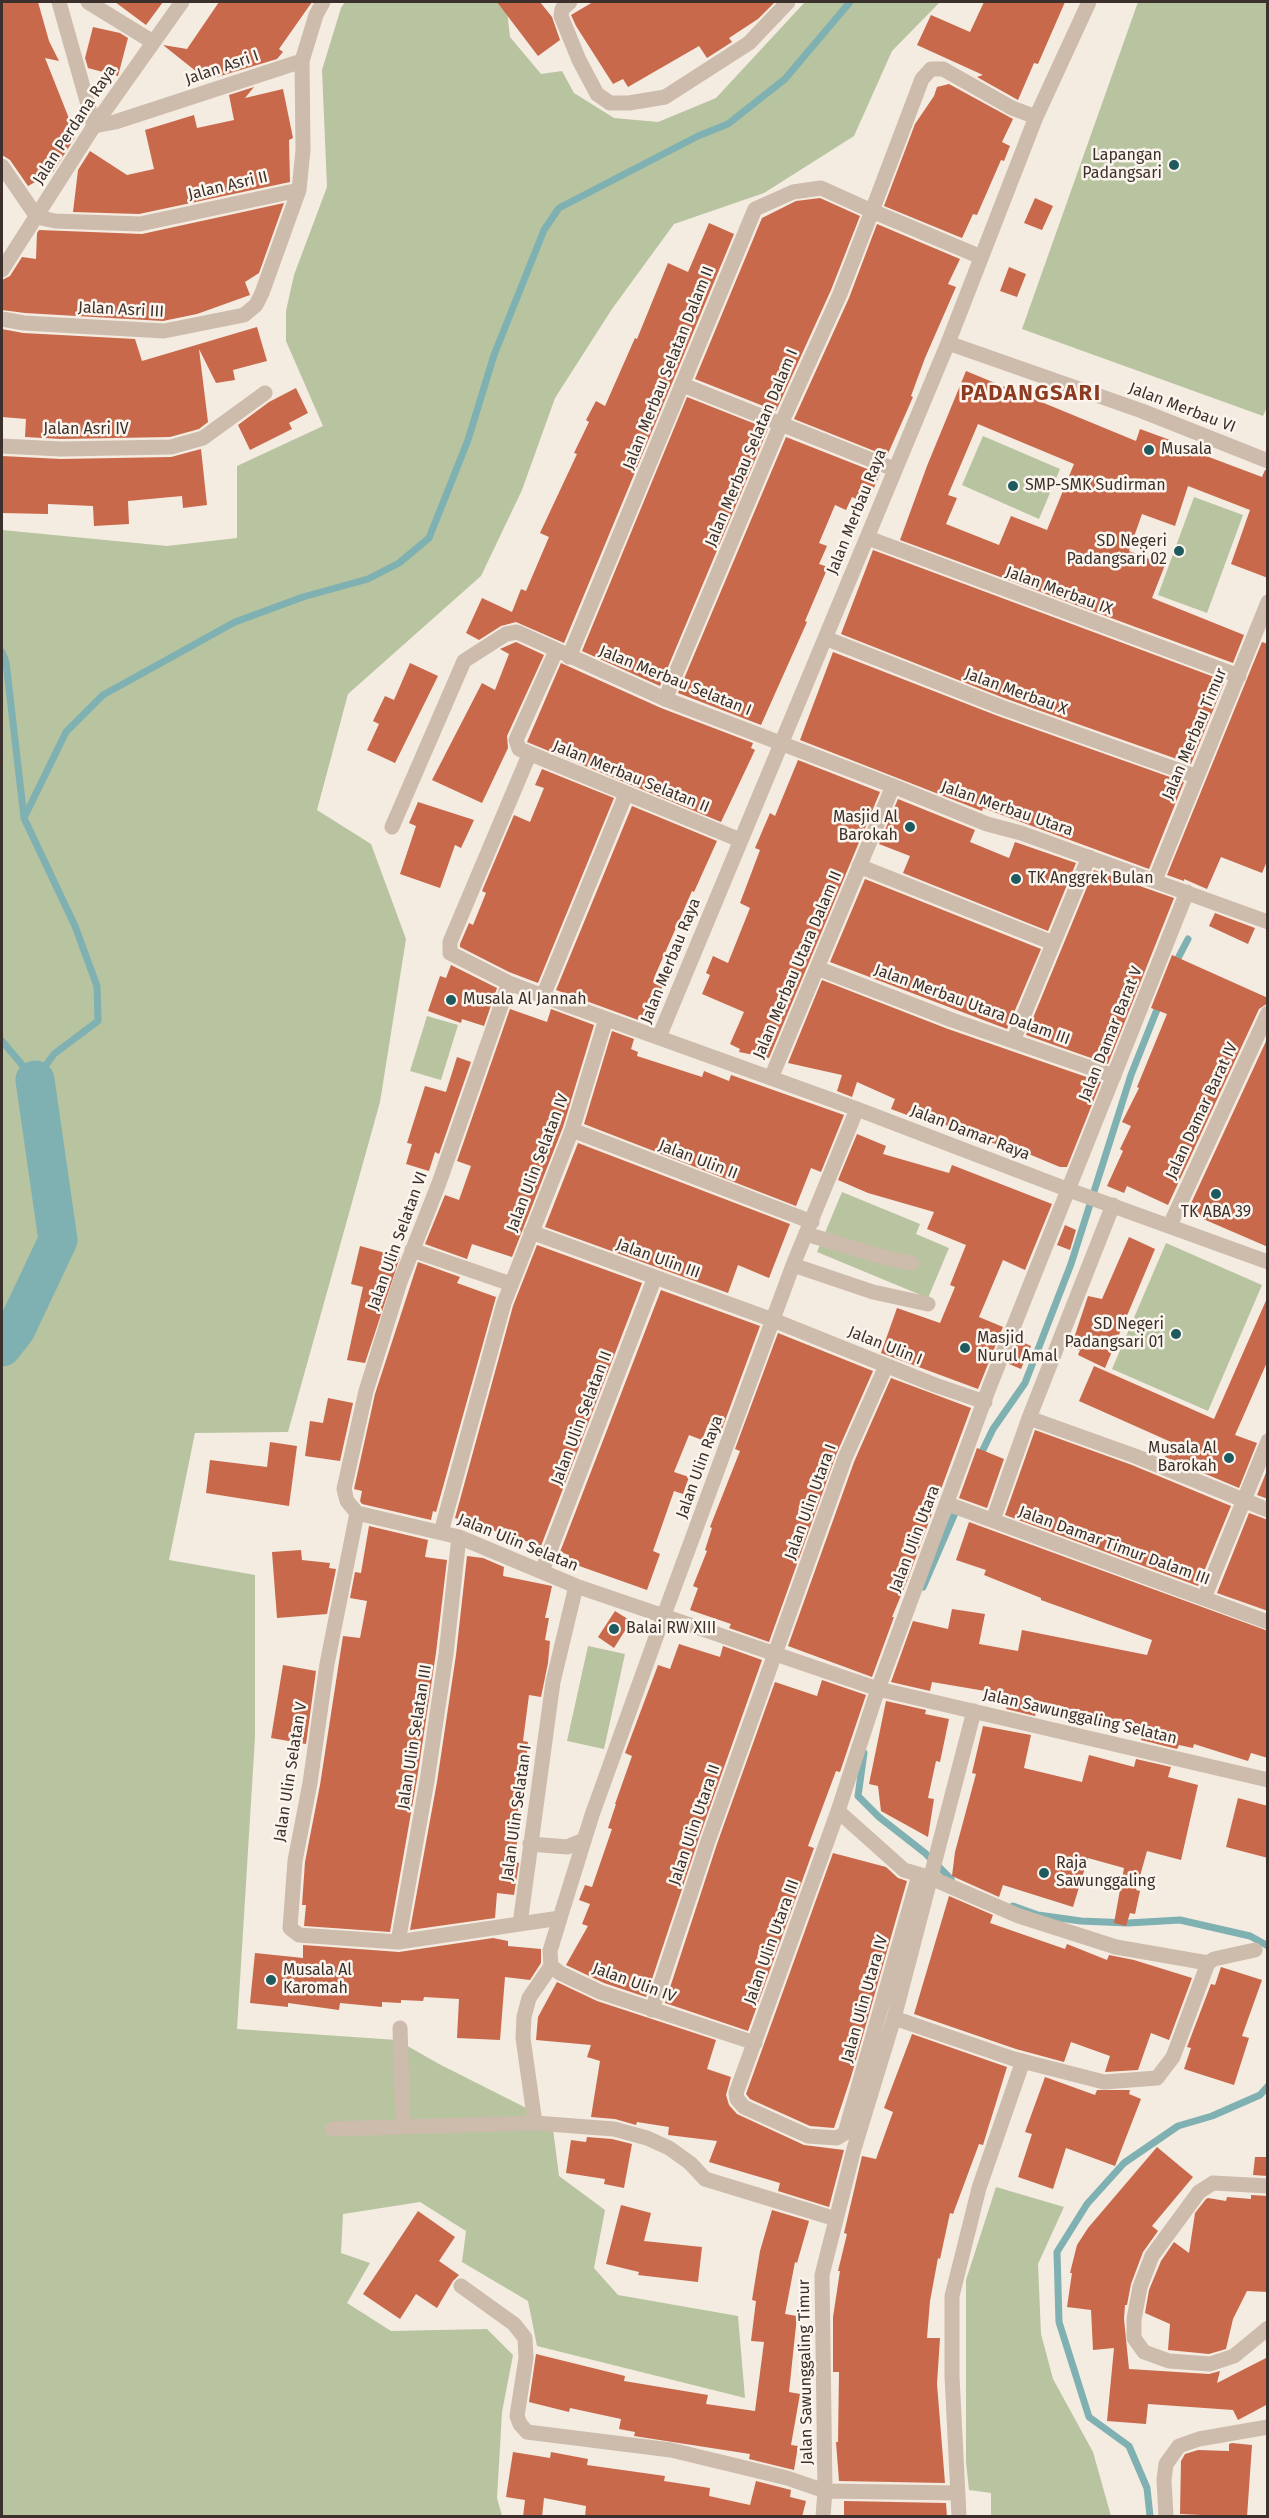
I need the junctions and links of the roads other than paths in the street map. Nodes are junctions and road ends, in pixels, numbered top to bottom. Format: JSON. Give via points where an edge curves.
{"nodes":[{"id":1,"x":59,"y":2,"type":"edge"},
{"id":2,"x":88,"y":2,"type":"edge"},
{"id":3,"x":182,"y":2,"type":"edge"},
{"id":4,"x":323,"y":2,"type":"edge"},
{"id":5,"x":570,"y":2,"type":"edge"},
{"id":6,"x":788,"y":2,"type":"edge"},
{"id":7,"x":1089,"y":2,"type":"edge"},
{"id":8,"x":153,"y":42,"type":"junction"},
{"id":9,"x":302,"y":61,"type":"junction"},
{"id":10,"x":1036,"y":117,"type":"junction"},
{"id":11,"x":93,"y":126,"type":"junction"},
{"id":12,"x":2,"y":165,"type":"edge"},
{"id":13,"x":299,"y":190,"type":"junction"},
{"id":14,"x":872,"y":211,"type":"junction"},
{"id":15,"x":37,"y":217,"type":"junction"},
{"id":16,"x":981,"y":257,"type":"junction"},
{"id":17,"x":2,"y":270,"type":"edge"},
{"id":18,"x":2,"y":319,"type":"edge"},
{"id":19,"x":948,"y":343,"type":"junction"},
{"id":20,"x":683,"y":385,"type":"junction"},
{"id":21,"x":265,"y":393,"type":"dead end"},
{"id":22,"x":780,"y":426,"type":"junction"},
{"id":23,"x":2,"y":446,"type":"edge"},
{"id":24,"x":1268,"y":461,"type":"edge"},
{"id":25,"x":894,"y":469,"type":"junction"},
{"id":26,"x":868,"y":538,"type":"junction"},
{"id":27,"x":1268,"y":602,"type":"edge"},
{"id":28,"x":825,"y":638,"type":"junction"},
{"id":29,"x":562,"y":654,"type":"junction"},
{"id":30,"x":1239,"y":676,"type":"junction"},
{"id":31,"x":665,"y":699,"type":"junction"},
{"id":32,"x":783,"y":743,"type":"junction"},
{"id":33,"x":529,"y":755,"type":"junction"},
{"id":34,"x":1195,"y":776,"type":"junction"},
{"id":35,"x":893,"y":786,"type":"junction"},
{"id":36,"x":626,"y":794,"type":"junction"},
{"id":37,"x":392,"y":827,"type":"dead end"},
{"id":38,"x":740,"y":840,"type":"junction"},
{"id":39,"x":1089,"y":857,"type":"junction"},
{"id":40,"x":860,"y":866,"type":"junction"},
{"id":41,"x":1155,"y":880,"type":"junction"},
{"id":42,"x":1187,"y":892,"type":"junction"},
{"id":43,"x":1267,"y":919,"type":"edge"},
{"id":44,"x":1053,"y":943,"type":"junction"},
{"id":45,"x":817,"y":968,"type":"junction"},
{"id":46,"x":509,"y":983,"type":"junction"},
{"id":47,"x":543,"y":996,"type":"junction"},
{"id":48,"x":1268,"y":1013,"type":"edge"},
{"id":49,"x":606,"y":1019,"type":"junction"},
{"id":50,"x":659,"y":1037,"type":"junction"},
{"id":51,"x":1013,"y":1041,"type":"junction"},
{"id":52,"x":1114,"y":1076,"type":"junction"},
{"id":53,"x":771,"y":1078,"type":"junction"},
{"id":54,"x":857,"y":1109,"type":"junction"},
{"id":55,"x":572,"y":1130,"type":"junction"},
{"id":56,"x":1069,"y":1190,"type":"junction"},
{"id":57,"x":1100,"y":1201,"type":"junction"},
{"id":58,"x":1170,"y":1225,"type":"junction"},
{"id":59,"x":809,"y":1228,"type":"junction"},
{"id":60,"x":531,"y":1232,"type":"junction"},
{"id":61,"x":412,"y":1250,"type":"junction"},
{"id":62,"x":1268,"y":1262,"type":"edge"},
{"id":63,"x":912,"y":1263,"type":"dead end"},
{"id":64,"x":793,"y":1265,"type":"junction"},
{"id":65,"x":655,"y":1277,"type":"junction"},
{"id":66,"x":511,"y":1284,"type":"junction"},
{"id":67,"x":928,"y":1304,"type":"dead end"},
{"id":68,"x":772,"y":1320,"type":"junction"},
{"id":69,"x":886,"y":1366,"type":"junction"},
{"id":70,"x":985,"y":1402,"type":"junction"},
{"id":71,"x":1029,"y":1418,"type":"junction"},
{"id":72,"x":1268,"y":1441,"type":"edge"},
{"id":73,"x":1244,"y":1501,"type":"junction"},
{"id":74,"x":955,"y":1506,"type":"junction"},
{"id":75,"x":1268,"y":1510,"type":"edge"},
{"id":76,"x":357,"y":1513,"type":"junction"},
{"id":77,"x":993,"y":1520,"type":"junction"},
{"id":78,"x":441,"y":1532,"type":"junction"},
{"id":79,"x":459,"y":1537,"type":"junction"},
{"id":80,"x":542,"y":1571,"type":"junction"},
{"id":81,"x":576,"y":1586,"type":"junction"},
{"id":82,"x":1204,"y":1598,"type":"junction"},
{"id":83,"x":664,"y":1615,"type":"junction"},
{"id":84,"x":1268,"y":1622,"type":"edge"},
{"id":85,"x":775,"y":1653,"type":"junction"},
{"id":86,"x":884,"y":1690,"type":"junction"},
{"id":87,"x":974,"y":1711,"type":"junction"},
{"id":88,"x":1268,"y":1780,"type":"edge"},
{"id":89,"x":838,"y":1811,"type":"junction"},
{"id":90,"x":584,"y":1840,"type":"junction"},
{"id":91,"x":530,"y":1844,"type":"junction"},
{"id":92,"x":930,"y":1869,"type":"junction"},
{"id":93,"x":560,"y":1918,"type":"junction"},
{"id":94,"x":520,"y":1924,"type":"junction"},
{"id":95,"x":398,"y":1942,"type":"junction"},
{"id":96,"x":1255,"y":1950,"type":"dead end"},
{"id":97,"x":1208,"y":1963,"type":"junction"},
{"id":98,"x":551,"y":1966,"type":"junction"},
{"id":99,"x":652,"y":2010,"type":"junction"},
{"id":100,"x":894,"y":2018,"type":"junction"},
{"id":101,"x":400,"y":2028,"type":"dead end"},
{"id":102,"x":755,"y":2043,"type":"junction"},
{"id":103,"x":1023,"y":2061,"type":"junction"},
{"id":104,"x":872,"y":2065,"type":"junction"},
{"id":105,"x":535,"y":2123,"type":"junction"},
{"id":106,"x":403,"y":2126,"type":"junction"},
{"id":107,"x":332,"y":2129,"type":"dead end"},
{"id":108,"x":845,"y":2133,"type":"joint"},
{"id":109,"x":1268,"y":2186,"type":"edge"},
{"id":110,"x":836,"y":2220,"type":"junction"},
{"id":111,"x":461,"y":2286,"type":"dead end"},
{"id":112,"x":1268,"y":2328,"type":"edge"},
{"id":113,"x":1268,"y":2427,"type":"edge"},
{"id":114,"x":825,"y":2491,"type":"junction"},
{"id":115,"x":958,"y":2493,"type":"junction"},
{"id":116,"x":823,"y":2517,"type":"edge"},
{"id":117,"x":959,"y":2517,"type":"edge"},
{"id":118,"x":1166,"y":2517,"type":"edge"}],
"edges":[{"from":1,"to":11,"type":"street"},
{"from":2,"to":8,"type":"street"},
{"from":3,"to":8,"type":"street","name":"Jalan Perdana Raya"},
{"from":4,"to":9,"type":"street"},
{"from":5,"to":6,"type":"street","via":[[561,16],[597,94],[610,103],[629,104],[665,98],[749,43]]},
{"from":7,"to":10,"type":"street","name":"Jalan Merbau Raya"},
{"from":8,"to":11,"type":"street","name":"Jalan Perdana Raya"},
{"from":9,"to":11,"type":"street","name":"Jalan Asri I"},
{"from":9,"to":13,"type":"street","via":[[303,150]]},
{"from":10,"to":14,"type":"street","name":"Jalan Merbau Selatan Dalam I","via":[[1012,108],[943,69],[931,69],[922,79]]},
{"from":10,"to":16,"type":"street","name":"Jalan Merbau Raya"},
{"from":11,"to":15,"type":"street","name":"Jalan Perdana Raya"},
{"from":12,"to":15,"type":"street"},
{"from":13,"to":15,"type":"street","name":"Jalan Asri II","via":[[140,225],[56,222]]},
{"from":13,"to":18,"type":"street","name":"Jalan Asri III","via":[[262,293],[244,315],[164,331]]},
{"from":14,"to":16,"type":"street"},
{"from":14,"to":20,"type":"street","name":"Jalan Merbau Selatan Dalam II","via":[[821,188],[793,192],[754,209]]},
{"from":14,"to":22,"type":"street","name":"Jalan Merbau Selatan Dalam I","via":[[840,294]]},
{"from":15,"to":17,"type":"street","name":"Jalan Perdana Raya"},
{"from":16,"to":19,"type":"street","name":"Jalan Merbau Raya"},
{"from":19,"to":24,"type":"street","name":"Jalan Merbau VI","via":[[1142,411]]},
{"from":19,"to":25,"type":"street","name":"Jalan Merbau Raya"},
{"from":20,"to":22,"type":"street"},
{"from":20,"to":29,"type":"street","name":"Jalan Merbau Selatan Dalam II"},
{"from":21,"to":23,"type":"street","name":"Jalan Asri IV","via":[[203,438],[171,447],[61,450]]},
{"from":22,"to":25,"type":"street"},
{"from":22,"to":31,"type":"street","name":"Jalan Merbau Selatan Dalam I"},
{"from":25,"to":26,"type":"street","name":"Jalan Merbau Raya"},
{"from":26,"to":28,"type":"street","name":"Jalan Merbau Raya"},
{"from":26,"to":30,"type":"street","name":"Jalan Merbau IX"},
{"from":27,"to":30,"type":"street","name":"Jalan Merbau Timur"},
{"from":28,"to":32,"type":"street","name":"Jalan Merbau Raya"},
{"from":28,"to":34,"type":"street","name":"Jalan Merbau X","via":[[1001,707]]},
{"from":29,"to":31,"type":"street","name":"Jalan Merbau Selatan I"},
{"from":29,"to":33,"type":"street","name":"Jalan Merbau Selatan II","via":[[516,740],[519,749]]},
{"from":29,"to":37,"type":"street","name":"Jalan Merbau Selatan I","via":[[516,632],[464,661]]},
{"from":30,"to":34,"type":"street","name":"Jalan Merbau Timur"},
{"from":31,"to":32,"type":"street","name":"Jalan Merbau Selatan I"},
{"from":32,"to":35,"type":"street","name":"Jalan Merbau Utara"},
{"from":32,"to":38,"type":"street","name":"Jalan Merbau Raya"},
{"from":33,"to":36,"type":"street","name":"Jalan Merbau Selatan II"},
{"from":33,"to":46,"type":"street","name":"Jalan Damar Raya","via":[[450,942],[450,953]]},
{"from":34,"to":41,"type":"street","name":"Jalan Merbau Timur"},
{"from":35,"to":39,"type":"street","name":"Jalan Merbau Utara","via":[[987,824]]},
{"from":35,"to":40,"type":"street","name":"Jalan Merbau Utara Dalam II"},
{"from":36,"to":38,"type":"street","name":"Jalan Merbau Selatan II"},
{"from":36,"to":47,"type":"street"},
{"from":38,"to":50,"type":"street","name":"Jalan Merbau Raya"},
{"from":39,"to":41,"type":"street","name":"Jalan Merbau Utara"},
{"from":39,"to":44,"type":"street"},
{"from":40,"to":44,"type":"street","name":"Jalan Merbau Utara Dalam II"},
{"from":40,"to":45,"type":"street","name":"Jalan Merbau Utara Dalam II"},
{"from":41,"to":42,"type":"street","name":"Jalan Merbau Utara"},
{"from":42,"to":43,"type":"street","name":"Jalan Merbau Utara"},
{"from":42,"to":52,"type":"street","name":"Jalan Damar Barat V"},
{"from":44,"to":51,"type":"street"},
{"from":45,"to":51,"type":"street","name":"Jalan Merbau Utara Dalam III"},
{"from":45,"to":53,"type":"street","name":"Jalan Merbau Utara Dalam II"},
{"from":46,"to":47,"type":"street","name":"Jalan Damar Raya"},
{"from":46,"to":61,"type":"street","name":"Jalan Ulin Selatan VI"},
{"from":47,"to":49,"type":"street","name":"Jalan Damar Raya"},
{"from":48,"to":58,"type":"street","name":"Jalan Damar Barat IV"},
{"from":49,"to":50,"type":"street","name":"Jalan Damar Raya"},
{"from":49,"to":55,"type":"street","name":"Jalan Ulin Selatan IV"},
{"from":50,"to":53,"type":"street","name":"Jalan Damar Raya"},
{"from":51,"to":52,"type":"street","name":"Jalan Merbau Utara Dalam III"},
{"from":52,"to":56,"type":"street","name":"Jalan Damar Barat V"},
{"from":53,"to":54,"type":"street","name":"Jalan Damar Raya"},
{"from":54,"to":56,"type":"street","name":"Jalan Damar Raya"},
{"from":54,"to":59,"type":"street","name":"Jalan Ulin Raya"},
{"from":55,"to":59,"type":"street","name":"Jalan Ulin II"},
{"from":55,"to":60,"type":"street","name":"Jalan Ulin Selatan IV"},
{"from":56,"to":57,"type":"street","name":"Jalan Damar Raya"},
{"from":56,"to":70,"type":"street","name":"Jalan Ulin Utara"},
{"from":57,"to":58,"type":"street","name":"Jalan Damar Raya"},
{"from":57,"to":71,"type":"street"},
{"from":58,"to":62,"type":"street","name":"Jalan Damar Raya"},
{"from":59,"to":63,"type":"street","name":"Jalan Ulin II","via":[[890,1259]]},
{"from":59,"to":64,"type":"street","name":"Jalan Ulin Raya"},
{"from":60,"to":65,"type":"street","name":"Jalan Ulin III"},
{"from":60,"to":66,"type":"street","name":"Jalan Ulin Selatan IV"},
{"from":61,"to":66,"type":"street"},
{"from":61,"to":76,"type":"street","name":"Jalan Ulin Selatan VI","via":[[366,1391],[344,1490],[347,1502]]},
{"from":64,"to":67,"type":"street","via":[[873,1292]]},
{"from":64,"to":68,"type":"street","name":"Jalan Ulin Raya"},
{"from":65,"to":68,"type":"street","name":"Jalan Ulin III"},
{"from":65,"to":80,"type":"street","name":"Jalan Ulin Selatan II"},
{"from":66,"to":78,"type":"street","name":"Jalan Ulin Selatan IV"},
{"from":68,"to":69,"type":"street","name":"Jalan Ulin I"},
{"from":68,"to":83,"type":"street","name":"Jalan Ulin Raya"},
{"from":69,"to":70,"type":"street","name":"Jalan Ulin I"},
{"from":69,"to":85,"type":"street","name":"Jalan Ulin Utara I","via":[[845,1458]]},
{"from":70,"to":74,"type":"street","name":"Jalan Ulin Utara"},
{"from":71,"to":73,"type":"street"},
{"from":71,"to":77,"type":"street"},
{"from":72,"to":73,"type":"street"},
{"from":73,"to":75,"type":"street"},
{"from":73,"to":82,"type":"street"},
{"from":74,"to":77,"type":"street","name":"Jalan Damar Timur Dalam III"},
{"from":74,"to":86,"type":"street","name":"Jalan Ulin Utara"},
{"from":76,"to":78,"type":"street","name":"Jalan Ulin Selatan"},
{"from":76,"to":95,"type":"street","name":"Jalan Ulin Selatan V","via":[[327,1664],[295,1861],[290,1928],[299,1935]]},
{"from":77,"to":82,"type":"street","name":"Jalan Damar Timur Dalam III"},
{"from":78,"to":79,"type":"street","name":"Jalan Ulin Selatan"},
{"from":79,"to":80,"type":"street","name":"Jalan Ulin Selatan"},
{"from":79,"to":95,"type":"street","name":"Jalan Ulin Selatan III","via":[[427,1781]]},
{"from":80,"to":81,"type":"street","name":"Jalan Ulin Selatan"},
{"from":81,"to":83,"type":"street","name":"Jalan Ulin Selatan"},
{"from":81,"to":91,"type":"street","name":"Jalan Ulin Selatan I","via":[[553,1682]]},
{"from":82,"to":84,"type":"street","name":"Jalan Damar Timur Dalam III"},
{"from":83,"to":85,"type":"street"},
{"from":83,"to":90,"type":"street","name":"Jalan Ulin Raya"},
{"from":85,"to":86,"type":"street"},
{"from":85,"to":99,"type":"street","name":"Jalan Ulin Utara II"},
{"from":86,"to":87,"type":"street","name":"Jalan Sawunggaling Selatan"},
{"from":86,"to":89,"type":"street","name":"Jalan Ulin Utara III"},
{"from":87,"to":88,"type":"street","name":"Jalan Sawunggaling Selatan"},
{"from":87,"to":92,"type":"street","name":"Jalan Sawunggaling Timur"},
{"from":89,"to":92,"type":"street","via":[[904,1870]]},
{"from":89,"to":102,"type":"street","name":"Jalan Ulin Utara III"},
{"from":90,"to":91,"type":"street","via":[[567,1847]]},
{"from":90,"to":93,"type":"street","name":"Jalan Ulin Raya"},
{"from":91,"to":94,"type":"street","name":"Jalan Ulin Selatan I"},
{"from":92,"to":97,"type":"street","via":[[1018,1916],[1116,1947]]},
{"from":92,"to":100,"type":"street","name":"Jalan Sawunggaling Timur"},
{"from":92,"to":104,"type":"street","name":"Jalan Ulin Utara IV"},
{"from":93,"to":94,"type":"street"},
{"from":93,"to":98,"type":"street","via":[[550,1951]]},
{"from":94,"to":95,"type":"street"},
{"from":96,"to":97,"type":"street"},
{"from":97,"to":103,"type":"street","via":[[1173,2057],[1156,2078],[1104,2082]]},
{"from":98,"to":99,"type":"street","name":"Jalan Ulin IV","via":[[600,1992]]},
{"from":98,"to":105,"type":"street","via":[[529,1998],[524,2017],[523,2038]]},
{"from":99,"to":102,"type":"street","name":"Jalan Ulin IV"},
{"from":100,"to":103,"type":"street"},
{"from":100,"to":104,"type":"street","name":"Jalan Sawunggaling Timur"},
{"from":101,"to":106,"type":"street"},
{"from":102,"to":108,"type":"street","name":"Jalan Ulin Utara III","via":[[736,2099],[744,2107],[808,2136],[837,2138]]},
{"from":103,"to":115,"type":"street","via":[[979,2188],[952,2296]]},
{"from":104,"to":108,"type":"street","name":"Jalan Ulin Utara IV"},
{"from":104,"to":110,"type":"street","name":"Jalan Sawunggaling Timur"},
{"from":105,"to":106,"type":"street"},
{"from":105,"to":110,"type":"street","via":[[614,2129],[647,2138],[669,2148],[705,2179]]},
{"from":106,"to":107,"type":"street"},
{"from":109,"to":112,"type":"street","via":[[1213,2183],[1199,2192],[1152,2256],[1140,2287],[1134,2338],[1144,2352],[1169,2361],[1210,2364],[1234,2356]]},
{"from":110,"to":114,"type":"street","name":"Jalan Sawunggaling Timur","via":[[822,2275]]},
{"from":111,"to":114,"type":"street","name":"Jalan Sawunggaling Timur","via":[[514,2324],[525,2338],[526,2358],[517,2416],[527,2432],[671,2450]]},
{"from":113,"to":118,"type":"street","via":[[1179,2446],[1166,2464]]},
{"from":114,"to":115,"type":"street","name":"Jalan Sawunggaling Timur"},
{"from":114,"to":116,"type":"street","name":"Jalan Sawunggaling Timur"},
{"from":115,"to":117,"type":"street"}]}
